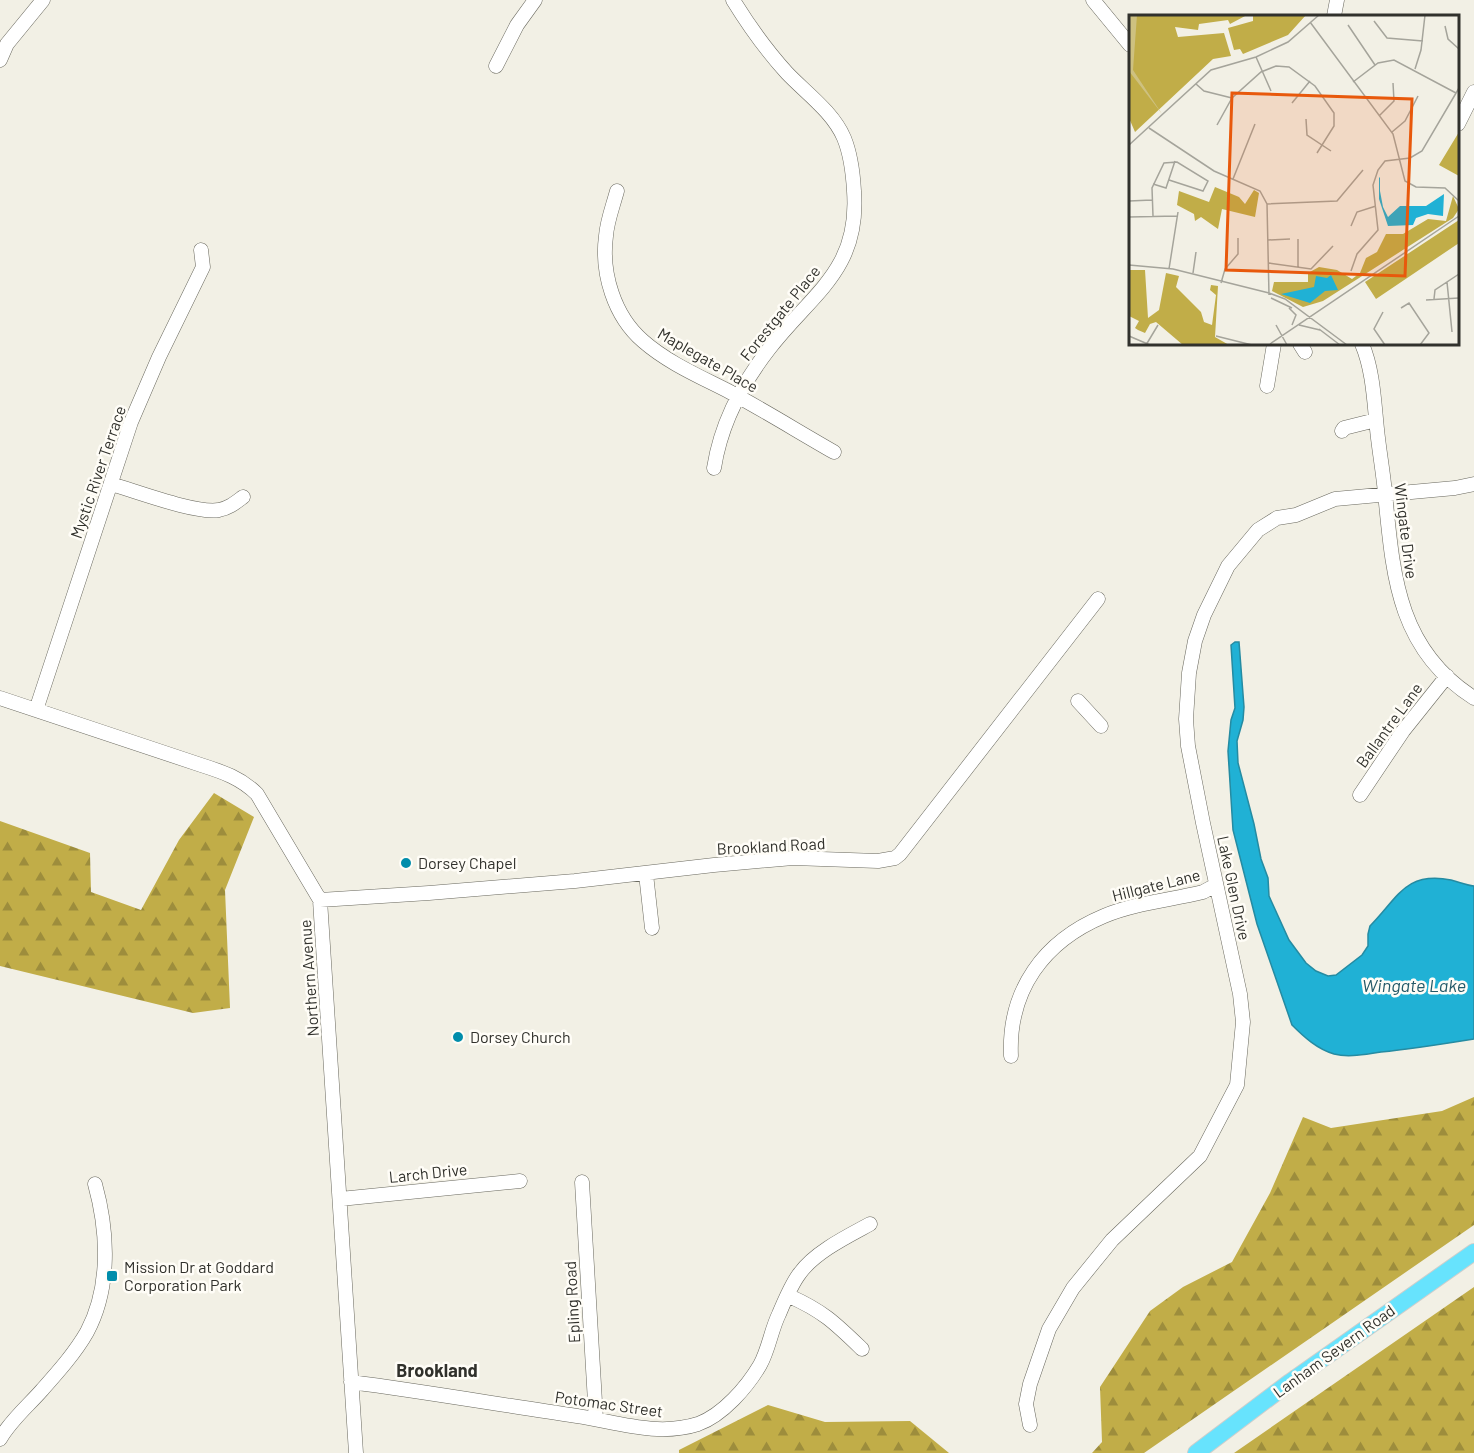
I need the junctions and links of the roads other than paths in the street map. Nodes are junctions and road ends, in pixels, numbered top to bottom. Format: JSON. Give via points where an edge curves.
{"nodes":[{"id":1,"x":43,"y":0,"type":"edge"},
{"id":2,"x":535,"y":0,"type":"edge"},
{"id":3,"x":733,"y":0,"type":"edge"},
{"id":4,"x":1093,"y":0,"type":"edge"},
{"id":5,"x":1337,"y":0,"type":"edge"},
{"id":6,"x":1334,"y":15,"type":"edge"},
{"id":7,"x":4,"y":42,"type":"edge"},
{"id":8,"x":1129,"y":43,"type":"edge"},
{"id":9,"x":0,"y":60,"type":"edge"},
{"id":10,"x":496,"y":66,"type":"dead end"},
{"id":11,"x":1474,"y":92,"type":"edge"},
{"id":12,"x":1459,"y":122,"type":"edge"},
{"id":13,"x":617,"y":191,"type":"dead end"},
{"id":14,"x":201,"y":250,"type":"dead end"},
{"id":15,"x":1274,"y":345,"type":"edge"},
{"id":16,"x":1362,"y":345,"type":"edge"},
{"id":17,"x":1267,"y":386,"type":"dead end"},
{"id":18,"x":737,"y":396,"type":"junction"},
{"id":19,"x":1376,"y":420,"type":"junction"},
{"id":20,"x":1342,"y":431,"type":"dead end"},
{"id":21,"x":834,"y":452,"type":"dead end"},
{"id":22,"x":714,"y":468,"type":"dead end"},
{"id":23,"x":111,"y":484,"type":"junction"},
{"id":24,"x":1474,"y":484,"type":"edge"},
{"id":25,"x":1385,"y":493,"type":"junction"},
{"id":26,"x":243,"y":497,"type":"dead end"},
{"id":27,"x":1098,"y":599,"type":"dead end"},
{"id":28,"x":1447,"y":676,"type":"junction"},
{"id":29,"x":0,"y":698,"type":"edge"},
{"id":30,"x":1474,"y":698,"type":"edge"},
{"id":31,"x":1078,"y":701,"type":"dead end"},
{"id":32,"x":36,"y":710,"type":"junction"},
{"id":33,"x":1101,"y":726,"type":"dead end"},
{"id":34,"x":1360,"y":795,"type":"dead end"},
{"id":35,"x":646,"y":874,"type":"junction"},
{"id":36,"x":1216,"y":885,"type":"junction"},
{"id":37,"x":320,"y":900,"type":"junction"},
{"id":38,"x":652,"y":928,"type":"dead end"},
{"id":39,"x":1011,"y":1056,"type":"dead end"},
{"id":40,"x":520,"y":1181,"type":"dead end"},
{"id":41,"x":582,"y":1182,"type":"dead end"},
{"id":42,"x":94,"y":1184,"type":"dead end"},
{"id":43,"x":340,"y":1199,"type":"junction"},
{"id":44,"x":870,"y":1224,"type":"dead end"},
{"id":45,"x":1474,"y":1252,"type":"edge"},
{"id":46,"x":789,"y":1296,"type":"junction"},
{"id":47,"x":862,"y":1349,"type":"dead end"},
{"id":48,"x":351,"y":1383,"type":"junction"},
{"id":49,"x":596,"y":1419,"type":"junction"},
{"id":50,"x":1030,"y":1425,"type":"dead end"},
{"id":51,"x":0,"y":1439,"type":"edge"},
{"id":52,"x":356,"y":1453,"type":"edge"},
{"id":53,"x":1196,"y":1453,"type":"edge"}],
"edges":[{"from":1,"to":7,"type":"street"},
{"from":2,"to":10,"type":"street"},
{"from":3,"to":18,"type":"street","name":"Forestgate Place","via":[[780,64],[838,128],[853,168],[855,203],[851,242],[833,275],[770,347]]},
{"from":4,"to":8,"type":"street"},
{"from":5,"to":6,"type":"street"},
{"from":7,"to":9,"type":"street"},
{"from":11,"to":12,"type":"street"},
{"from":13,"to":18,"type":"street","name":"Maplegate Place","via":[[605,255],[612,294],[620,312],[642,340],[672,362]]},
{"from":14,"to":23,"type":"street","name":"Mystic River Terrace","via":[[203,267],[149,379]]},
{"from":15,"to":17,"type":"street"},
{"from":16,"to":19,"type":"street","name":"Wingate Drive","via":[[1370,368]]},
{"from":18,"to":21,"type":"street","name":"Maplegate Place"},
{"from":18,"to":22,"type":"street","name":"Forestgate Place","via":[[724,426]]},
{"from":19,"to":20,"type":"street"},
{"from":19,"to":25,"type":"street","name":"Wingate Drive"},
{"from":23,"to":26,"type":"street","via":[[199,510],[229,507]]},
{"from":23,"to":32,"type":"street","name":"Mystic River Terrace"},
{"from":24,"to":25,"type":"street","name":"Lake Glen Drive"},
{"from":25,"to":28,"type":"street","name":"Wingate Drive","via":[[1392,561],[1403,610],[1419,641]]},
{"from":25,"to":36,"type":"street","name":"Lake Glen Drive","via":[[1335,499],[1277,518],[1258,530],[1228,566],[1204,615],[1191,662],[1186,719]]},
{"from":27,"to":35,"type":"street","name":"Brookland Road","via":[[895,858],[793,858]]},
{"from":28,"to":30,"type":"street","name":"Wingate Drive"},
{"from":28,"to":34,"type":"street","name":"Ballantre Lane","via":[[1397,739]]},
{"from":29,"to":32,"type":"street","name":"Northern Avenue"},
{"from":31,"to":33,"type":"street"},
{"from":32,"to":37,"type":"street","name":"Northern Avenue","via":[[246,783],[258,794]]},
{"from":35,"to":37,"type":"street","name":"Brookland Road"},
{"from":35,"to":38,"type":"street"},
{"from":36,"to":39,"type":"street","name":"Hillgate Lane","via":[[1203,892],[1105,915],[1057,945],[1038,964],[1020,995],[1011,1023]]},
{"from":36,"to":50,"type":"street","name":"Lake Glen Drive","via":[[1243,1022],[1237,1085],[1200,1156],[1105,1248],[1073,1288],[1049,1329],[1030,1384],[1026,1404]]},
{"from":37,"to":43,"type":"street","name":"Northern Avenue"},
{"from":40,"to":43,"type":"street","name":"Larch Drive"},
{"from":41,"to":49,"type":"street","name":"Epling Road"},
{"from":42,"to":51,"type":"street","via":[[105,1256],[94,1318],[77,1348]]},
{"from":43,"to":48,"type":"street","name":"Northern Avenue"},
{"from":44,"to":46,"type":"street","name":"Potomac Street","via":[[834,1245],[800,1272]]},
{"from":45,"to":53,"type":"main road","name":"Lanham Severn Road"},
{"from":46,"to":47,"type":"street","via":[[833,1320]]},
{"from":46,"to":49,"type":"street","name":"Potomac Street","via":[[778,1314],[760,1365],[729,1403],[705,1421],[651,1430]]},
{"from":48,"to":49,"type":"street","name":"Potomac Street"},
{"from":48,"to":52,"type":"street","name":"Northern Avenue"}]}
